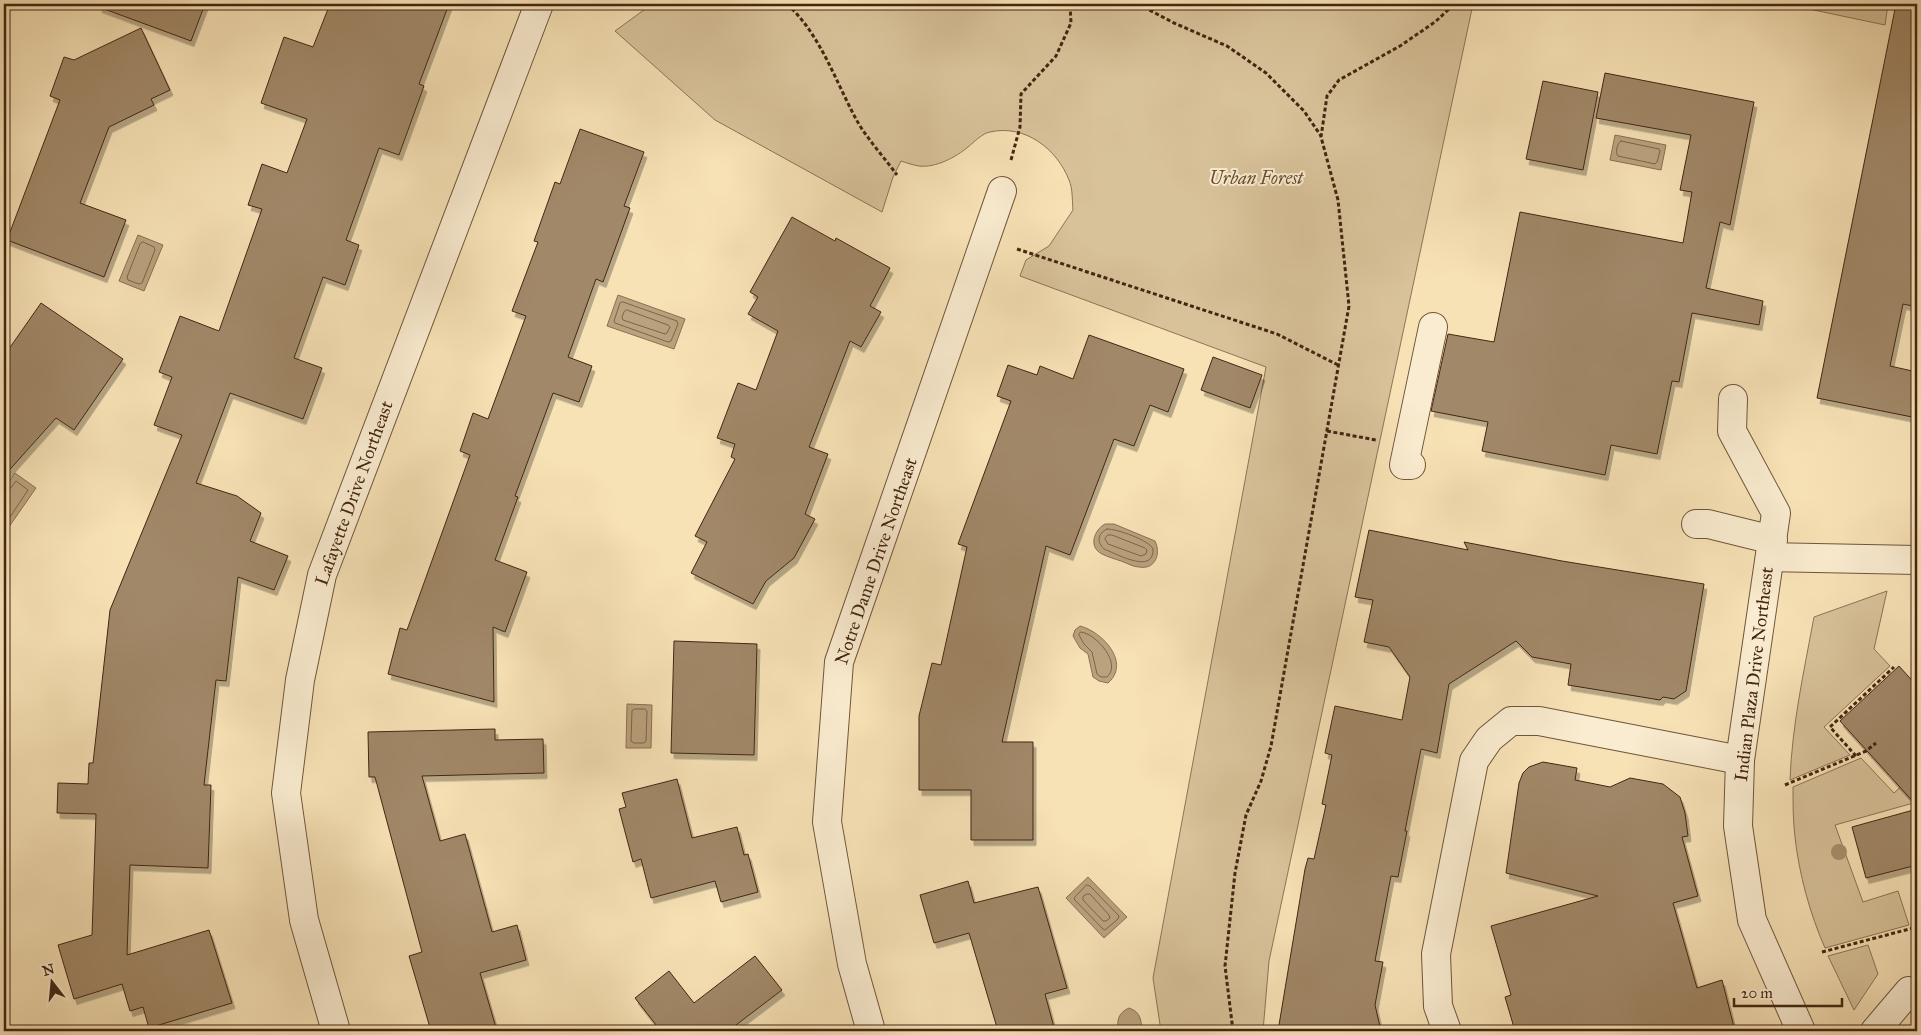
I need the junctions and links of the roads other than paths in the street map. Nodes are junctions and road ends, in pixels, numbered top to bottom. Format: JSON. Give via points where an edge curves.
{"nodes":[{"id":1,"x":539,"y":4,"type":"edge"},
{"id":2,"x":1002,"y":191,"type":"road end"},
{"id":3,"x":1433,"y":327,"type":"dead end"},
{"id":4,"x":1732,"y":399,"type":"dead end"},
{"id":5,"x":1410,"y":456,"type":"road end"},
{"id":6,"x":1696,"y":524,"type":"dead end"},
{"id":7,"x":1771,"y":549,"type":"junction"},
{"id":8,"x":1917,"y":560,"type":"edge"},
{"id":9,"x":1740,"y":760,"type":"junction"},
{"id":10,"x":1909,"y":991,"type":"dead end"},
{"id":11,"x":336,"y":1031,"type":"edge"},
{"id":12,"x":871,"y":1031,"type":"edge"},
{"id":13,"x":1447,"y":1031,"type":"edge"},
{"id":14,"x":1801,"y":1031,"type":"edge"},
{"id":15,"x":1875,"y":1031,"type":"edge"}],
"edges":[{"from":1,"to":11,"type":"street","name":"Lafayette Drive Northeast","via":[[322,575],[300,680],[286,793],[304,920]]},
{"from":2,"to":12,"type":"street","name":"Notre Dame Drive Northeast","via":[[839,662],[827,822],[852,964]]},
{"from":3,"to":5,"type":"street"},
{"from":4,"to":7,"type":"street","name":"Indian Plaza Drive Northeast","via":[[1732,431],[1776,513]]},
{"from":6,"to":7,"type":"street","via":[[1708,524]]},
{"from":7,"to":8,"type":"street"},
{"from":7,"to":9,"type":"street","name":"Indian Plaza Drive Northeast"},
{"from":9,"to":13,"type":"street","via":[[1539,721],[1511,721],[1489,739],[1474,761],[1436,954],[1438,1006]]},
{"from":9,"to":14,"type":"street","name":"Indian Plaza Drive Northeast","via":[[1738,826],[1752,920]]},
{"from":10,"to":15,"type":"street"}]}
